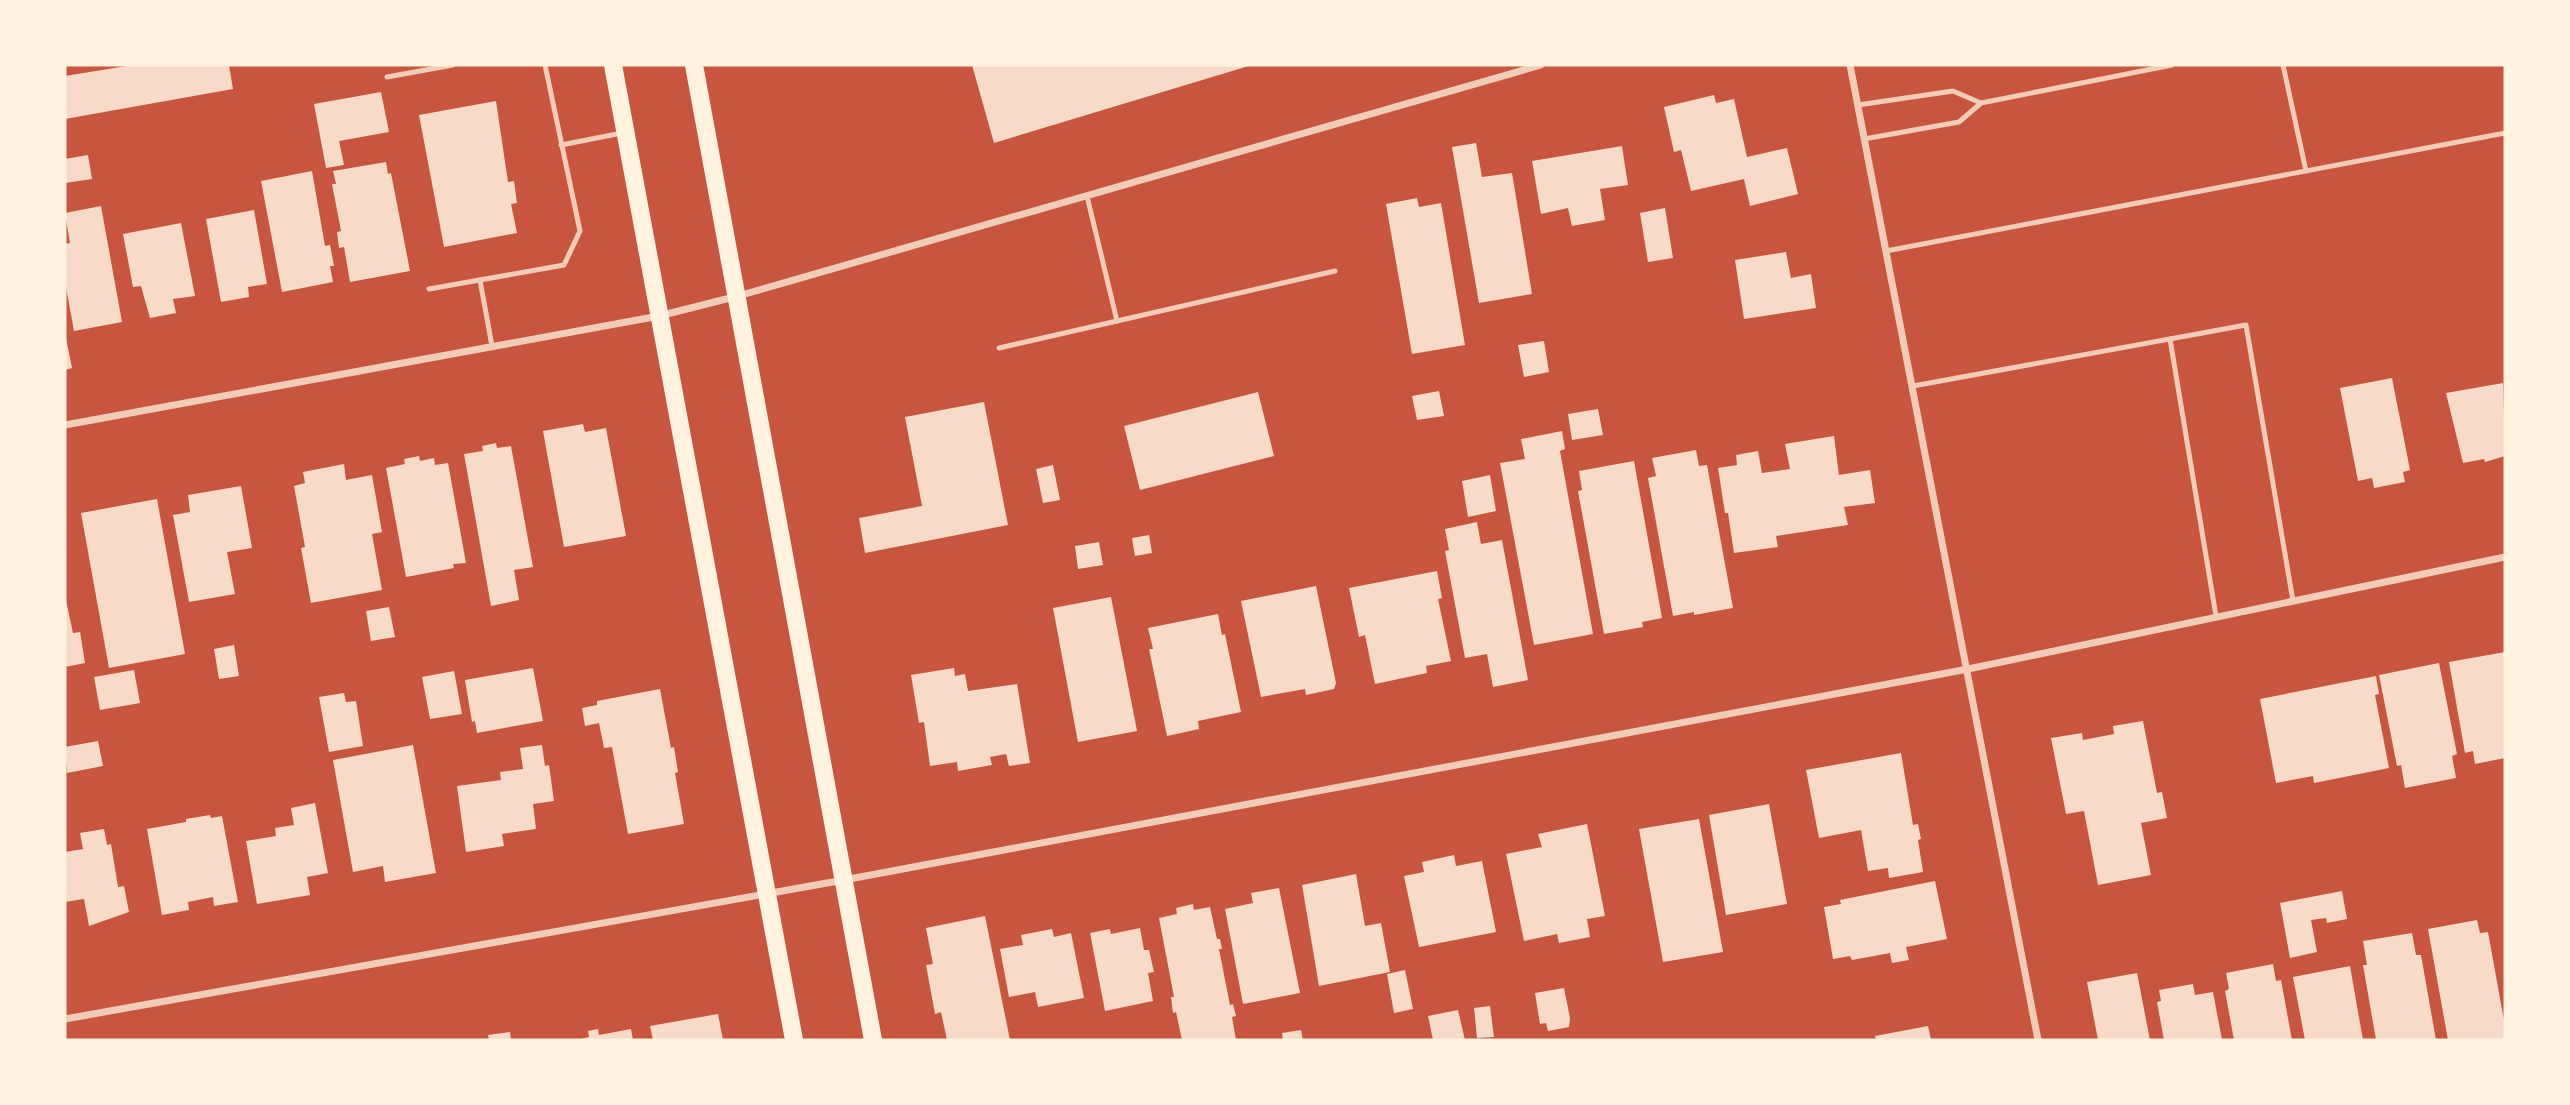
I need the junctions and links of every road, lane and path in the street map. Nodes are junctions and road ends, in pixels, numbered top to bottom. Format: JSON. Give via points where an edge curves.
{"nodes":[{"id":1,"x":453,"y":65,"type":"edge"},
{"id":2,"x":545,"y":65,"type":"edge"},
{"id":3,"x":614,"y":65,"type":"edge"},
{"id":4,"x":694,"y":65,"type":"edge"},
{"id":5,"x":1541,"y":65,"type":"edge"},
{"id":6,"x":1850,"y":65,"type":"edge"},
{"id":7,"x":2172,"y":65,"type":"edge"},
{"id":8,"x":2283,"y":65,"type":"edge"},
{"id":9,"x":387,"y":77,"type":"dead end"},
{"id":10,"x":1981,"y":103,"type":"junction"},
{"id":11,"x":1858,"y":105,"type":"junction"},
{"id":12,"x":625,"y":133,"type":"junction"},
{"id":13,"x":2505,"y":133,"type":"edge"},
{"id":14,"x":1864,"y":139,"type":"junction"},
{"id":15,"x":561,"y":145,"type":"junction"},
{"id":16,"x":2306,"y":171,"type":"junction"},
{"id":17,"x":1087,"y":195,"type":"junction"},
{"id":18,"x":1886,"y":251,"type":"junction"},
{"id":19,"x":1335,"y":271,"type":"dead end"},
{"id":20,"x":480,"y":280,"type":"junction"},
{"id":21,"x":429,"y":289,"type":"dead end"},
{"id":22,"x":738,"y":296,"type":"junction"},
{"id":23,"x":659,"y":316,"type":"junction"},
{"id":24,"x":1117,"y":321,"type":"junction"},
{"id":25,"x":2170,"y":339,"type":"junction"},
{"id":26,"x":492,"y":346,"type":"junction"},
{"id":27,"x":999,"y":348,"type":"dead end"},
{"id":28,"x":1913,"y":386,"type":"junction"},
{"id":29,"x":65,"y":425,"type":"edge"},
{"id":30,"x":2505,"y":557,"type":"edge"},
{"id":31,"x":2293,"y":601,"type":"junction"},
{"id":32,"x":2216,"y":617,"type":"junction"},
{"id":33,"x":1968,"y":669,"type":"junction"},
{"id":34,"x":844,"y":880,"type":"junction"},
{"id":35,"x":767,"y":892,"type":"junction"},
{"id":36,"x":65,"y":1019,"type":"edge"},
{"id":37,"x":794,"y":1040,"type":"edge"},
{"id":38,"x":873,"y":1040,"type":"edge"},
{"id":39,"x":2038,"y":1040,"type":"edge"}],
"edges":[{"from":1,"to":9,"type":"lane"},
{"from":2,"to":15,"type":"lane"},
{"from":3,"to":12,"type":"main road"},
{"from":4,"to":22,"type":"main road"},
{"from":5,"to":17,"type":"street"},
{"from":6,"to":11,"type":"street"},
{"from":7,"to":10,"type":"lane"},
{"from":8,"to":16,"type":"lane"},
{"from":10,"to":11,"type":"lane","via":[[1953,91]]},
{"from":10,"to":14,"type":"lane","via":[[1959,122]]},
{"from":11,"to":14,"type":"street"},
{"from":12,"to":15,"type":"lane"},
{"from":12,"to":23,"type":"main road"},
{"from":13,"to":16,"type":"lane"},
{"from":14,"to":18,"type":"street"},
{"from":15,"to":20,"type":"lane","via":[[580,231],[564,264]]},
{"from":16,"to":18,"type":"lane"},
{"from":17,"to":22,"type":"street"},
{"from":17,"to":24,"type":"lane"},
{"from":18,"to":28,"type":"street"},
{"from":19,"to":24,"type":"lane"},
{"from":20,"to":21,"type":"lane"},
{"from":20,"to":26,"type":"lane"},
{"from":22,"to":23,"type":"street"},
{"from":22,"to":34,"type":"main road"},
{"from":23,"to":26,"type":"street"},
{"from":23,"to":35,"type":"main road"},
{"from":24,"to":27,"type":"lane"},
{"from":25,"to":28,"type":"lane"},
{"from":25,"to":31,"type":"lane","via":[[2246,325]]},
{"from":25,"to":32,"type":"lane"},
{"from":26,"to":29,"type":"street"},
{"from":28,"to":33,"type":"street"},
{"from":30,"to":31,"type":"street"},
{"from":31,"to":32,"type":"street"},
{"from":32,"to":33,"type":"street"},
{"from":33,"to":34,"type":"street"},
{"from":33,"to":39,"type":"street"},
{"from":34,"to":35,"type":"street"},
{"from":34,"to":38,"type":"main road"},
{"from":35,"to":36,"type":"street"},
{"from":35,"to":37,"type":"main road"}]}
